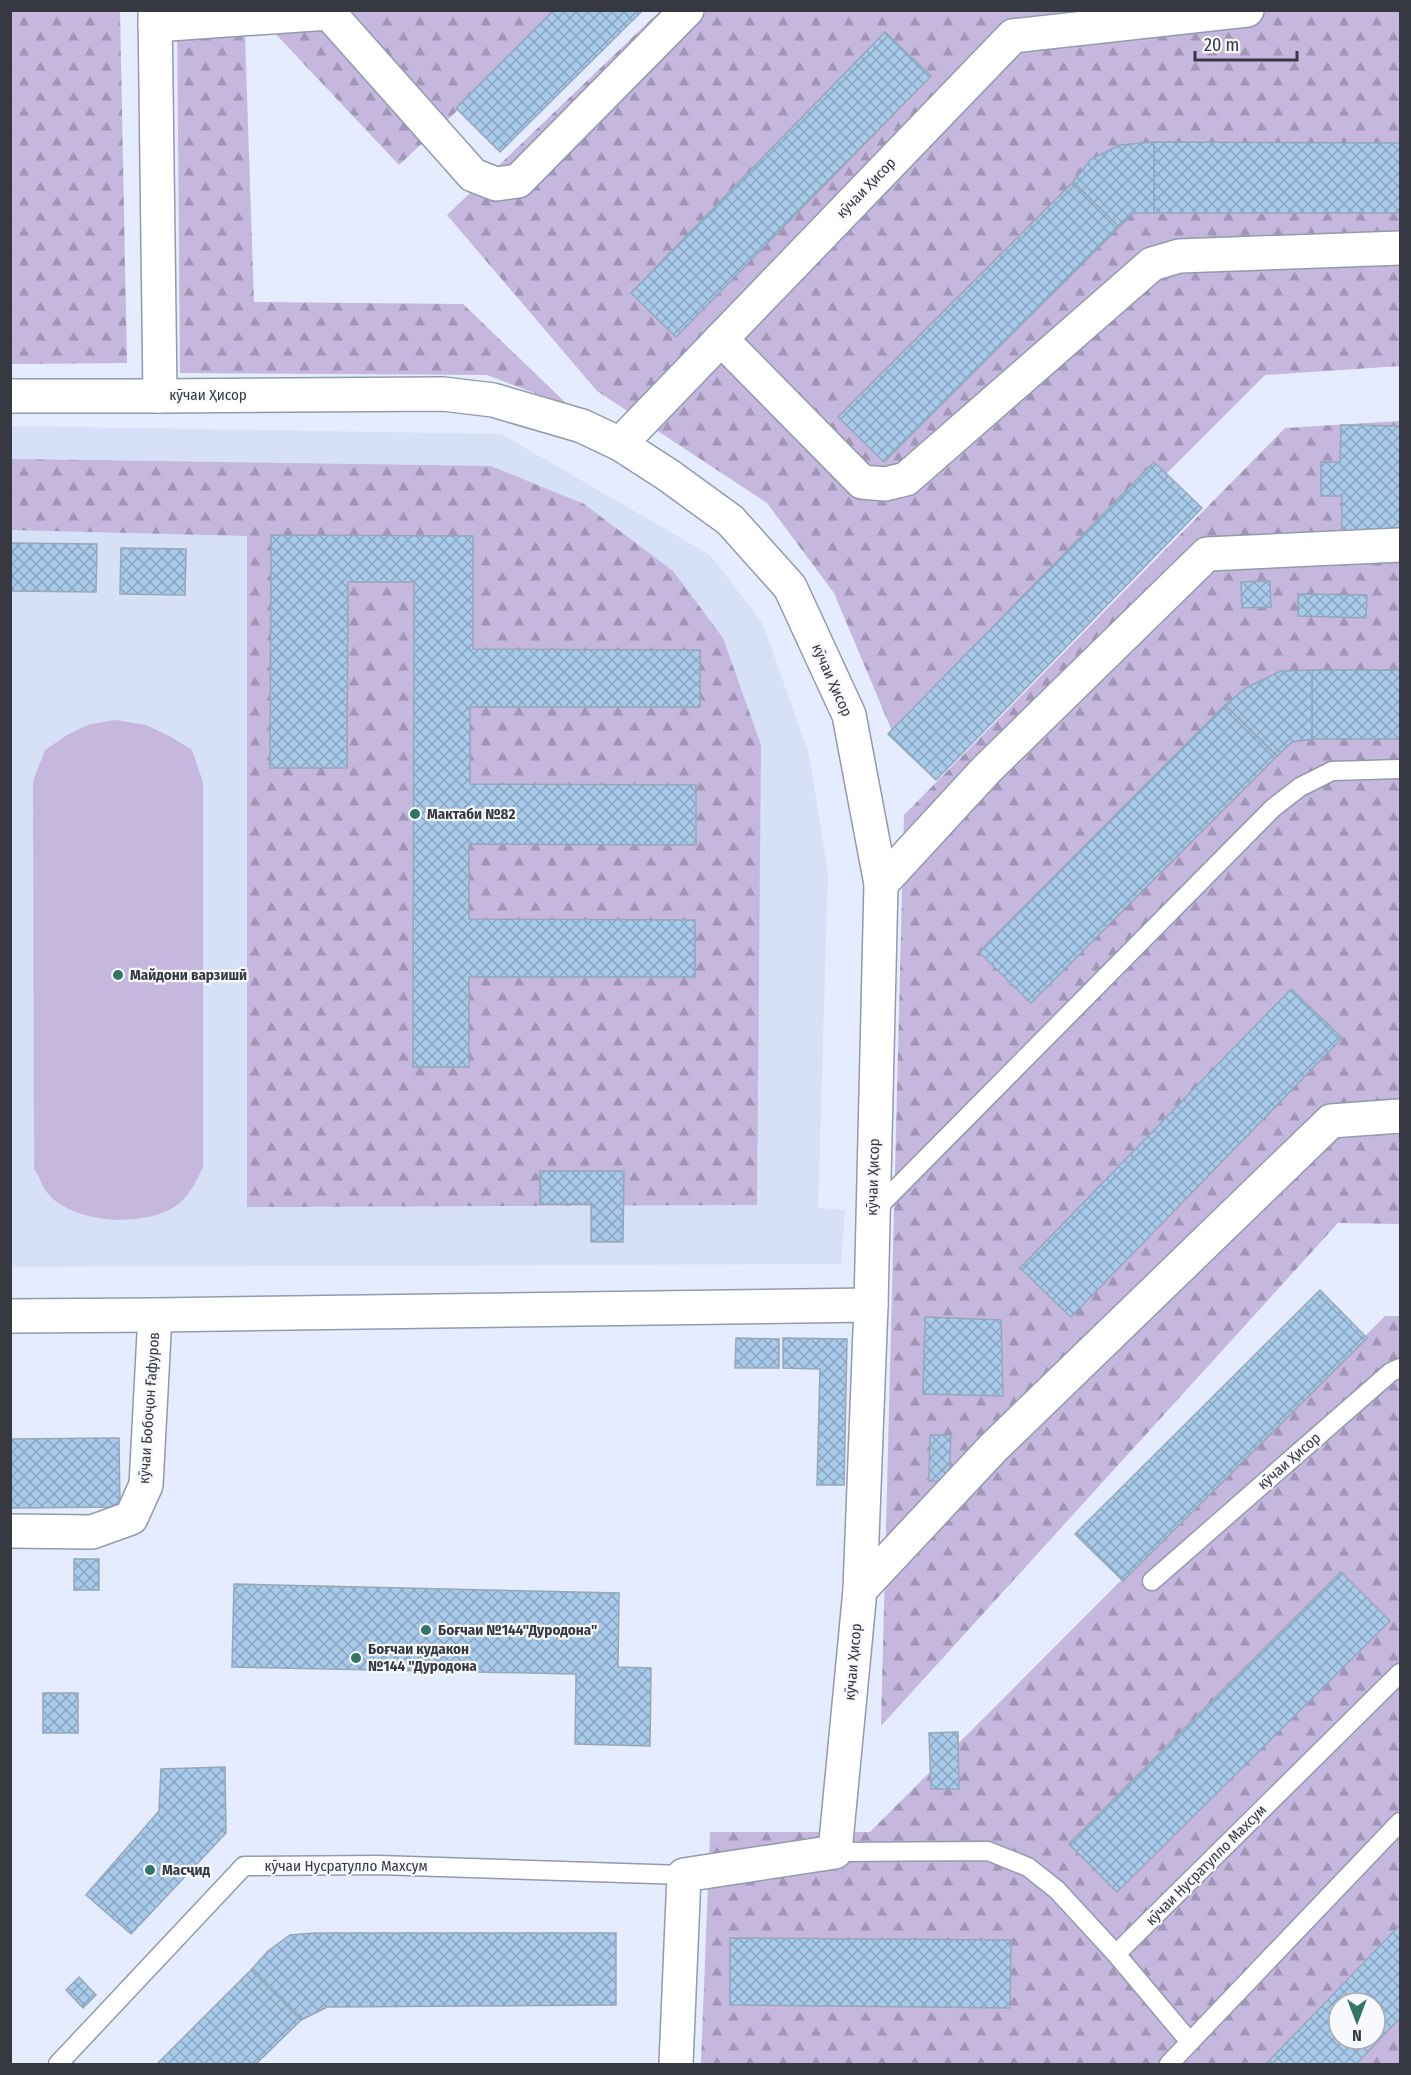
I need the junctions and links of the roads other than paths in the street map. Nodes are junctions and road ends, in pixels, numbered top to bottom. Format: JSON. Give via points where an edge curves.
{"nodes":[{"id":1,"x":687,"y":10,"type":"edge"},
{"id":2,"x":1247,"y":10,"type":"edge"},
{"id":3,"x":330,"y":12,"type":"edge"},
{"id":4,"x":155,"y":18,"type":"edge"},
{"id":5,"x":1401,"y":248,"type":"edge"},
{"id":6,"x":721,"y":339,"type":"junction"},
{"id":7,"x":10,"y":396,"type":"edge"},
{"id":8,"x":160,"y":396,"type":"junction"},
{"id":9,"x":620,"y":444,"type":"junction"},
{"id":10,"x":1401,"y":544,"type":"edge"},
{"id":11,"x":1401,"y":769,"type":"edge"},
{"id":12,"x":881,"y":884,"type":"junction"},
{"id":13,"x":1401,"y":1116,"type":"edge"},
{"id":14,"x":872,"y":1212,"type":"junction"},
{"id":15,"x":870,"y":1305,"type":"junction"},
{"id":16,"x":155,"y":1315,"type":"junction"},
{"id":17,"x":10,"y":1316,"type":"edge"},
{"id":18,"x":1401,"y":1368,"type":"edge"},
{"id":19,"x":10,"y":1531,"type":"edge"},
{"id":20,"x":1152,"y":1581,"type":"dead end"},
{"id":21,"x":860,"y":1590,"type":"junction"},
{"id":22,"x":1401,"y":1673,"type":"edge"},
{"id":23,"x":1401,"y":1822,"type":"edge"},
{"id":24,"x":835,"y":1852,"type":"junction"},
{"id":25,"x":684,"y":1875,"type":"junction"},
{"id":26,"x":1116,"y":1954,"type":"junction"},
{"id":27,"x":1190,"y":2042,"type":"junction"},
{"id":28,"x":58,"y":2064,"type":"edge"},
{"id":29,"x":676,"y":2064,"type":"edge"},
{"id":30,"x":1169,"y":2064,"type":"edge"}],
"edges":[{"from":1,"to":3,"type":"street","via":[[518,181],[496,184],[473,175]]},
{"from":2,"to":6,"type":"street","name":"кӯчаи Ҳисор","via":[[1013,36]]},
{"from":3,"to":4,"type":"street","name":"кӯчаи Ҳисор"},
{"from":4,"to":8,"type":"street","name":"кӯчаи Ҳисор"},
{"from":5,"to":6,"type":"street","via":[[1179,256],[1152,264],[906,479],[885,484],[862,482]]},
{"from":6,"to":9,"type":"street","name":"кӯчаи Ҳисор"},
{"from":7,"to":8,"type":"street"},
{"from":8,"to":9,"type":"street","name":"кӯчаи Ҳисор","via":[[464,396],[494,400],[582,426]]},
{"from":9,"to":12,"type":"street","name":"кӯчаи Ҳисор","via":[[730,520],[790,587],[849,714]]},
{"from":10,"to":12,"type":"street","via":[[1207,554],[986,770]]},
{"from":11,"to":14,"type":"lane","via":[[1332,771],[1300,787],[1273,808]]},
{"from":12,"to":14,"type":"street","name":"кӯчаи Ҳисор"},
{"from":13,"to":21,"type":"street","via":[[1330,1121],[993,1448]]},
{"from":14,"to":15,"type":"street","name":"кӯчаи Ҳисор"},
{"from":15,"to":16,"type":"street"},
{"from":15,"to":21,"type":"street","name":"кӯчаи Ҳисор"},
{"from":16,"to":17,"type":"street"},
{"from":16,"to":19,"type":"street","name":"кӯчаи Бобоҷон Ғафуров","via":[[146,1485],[131,1518],[92,1532]]},
{"from":18,"to":20,"type":"lane","name":"кӯчаи Ҳисор","via":[[1391,1372]]},
{"from":21,"to":24,"type":"street","name":"кӯчаи Ҳисор"},
{"from":22,"to":26,"type":"lane","name":"кӯчаи Hусратулло Махсум"},
{"from":23,"to":27,"type":"lane"},
{"from":24,"to":25,"type":"street"},
{"from":24,"to":26,"type":"lane","via":[[988,1851],[1028,1867],[1057,1890]]},
{"from":25,"to":28,"type":"lane","name":"кӯчаи Hусратулло Махсум","via":[[378,1865],[244,1866]]},
{"from":25,"to":29,"type":"street"},
{"from":26,"to":27,"type":"lane"},
{"from":27,"to":30,"type":"lane"}]}
